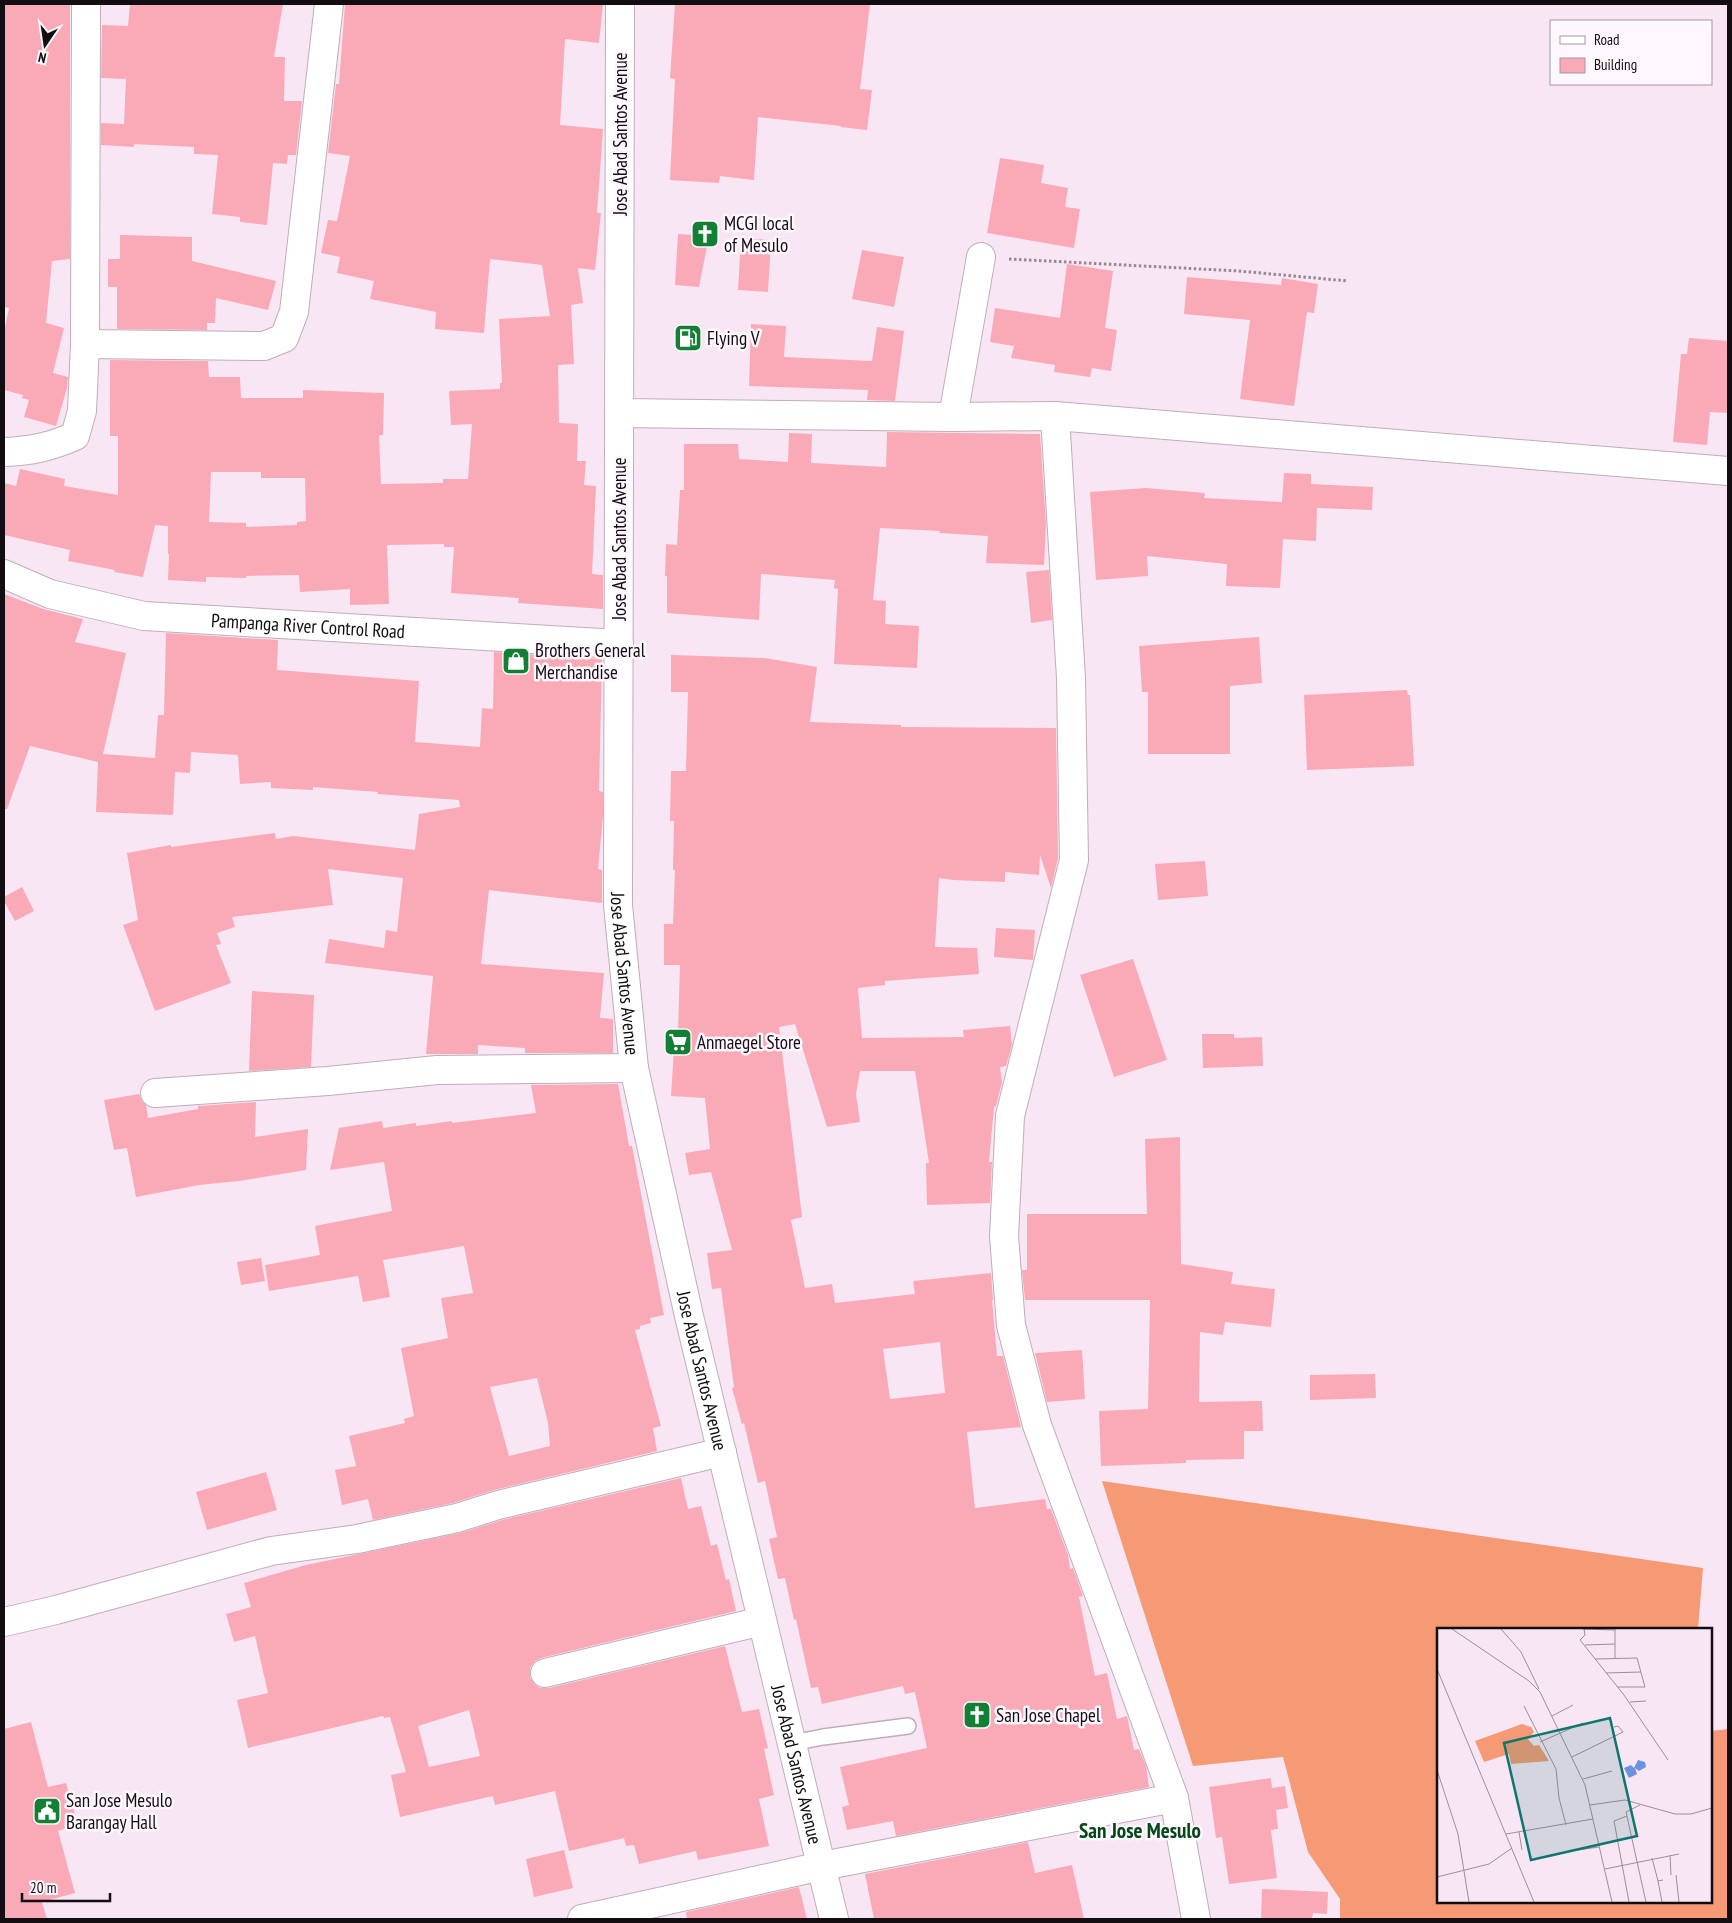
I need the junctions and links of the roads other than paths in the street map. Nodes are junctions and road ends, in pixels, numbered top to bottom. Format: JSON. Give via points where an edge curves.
{"nodes":[{"id":1,"x":86,"y":4,"type":"edge"},
{"id":2,"x":329,"y":4,"type":"edge"},
{"id":3,"x":620,"y":4,"type":"edge"},
{"id":4,"x":981,"y":258,"type":"road end"},
{"id":5,"x":85,"y":344,"type":"junction"},
{"id":6,"x":619,"y":413,"type":"junction"},
{"id":7,"x":1055,"y":416,"type":"junction"},
{"id":8,"x":953,"y":417,"type":"junction"},
{"id":9,"x":4,"y":452,"type":"edge"},
{"id":10,"x":1728,"y":471,"type":"edge"},
{"id":11,"x":4,"y":574,"type":"edge"},
{"id":12,"x":619,"y":644,"type":"junction"},
{"id":13,"x":634,"y":1068,"type":"junction"},
{"id":14,"x":154,"y":1093,"type":"dead end"},
{"id":15,"x":722,"y":1452,"type":"junction"},
{"id":16,"x":4,"y":1622,"type":"edge"},
{"id":17,"x":762,"y":1622,"type":"junction"},
{"id":18,"x":545,"y":1673,"type":"dead end"},
{"id":19,"x":908,"y":1726,"type":"dead end"},
{"id":20,"x":792,"y":1743,"type":"junction"},
{"id":21,"x":1174,"y":1798,"type":"junction"},
{"id":22,"x":822,"y":1866,"type":"junction"},
{"id":23,"x":582,"y":1919,"type":"edge"},
{"id":24,"x":834,"y":1919,"type":"edge"},
{"id":25,"x":1196,"y":1919,"type":"edge"}],
"edges":[{"from":1,"to":5,"type":"main road"},
{"from":2,"to":5,"type":"main road","via":[[294,312],[284,338],[264,346]]},
{"from":3,"to":6,"type":"main road","name":"Jose Abad Santos Avenue"},
{"from":4,"to":8,"type":"main road"},
{"from":5,"to":9,"type":"main road","via":[[82,411],[75,436],[28,451]]},
{"from":6,"to":8,"type":"main road"},
{"from":6,"to":12,"type":"main road","name":"Jose Abad Santos Avenue"},
{"from":7,"to":8,"type":"main road"},
{"from":7,"to":10,"type":"main road"},
{"from":7,"to":21,"type":"main road","via":[[1071,678],[1074,860],[1010,1116],[1004,1236],[1011,1325],[1037,1425]]},
{"from":11,"to":12,"type":"main road","name":"Pampanga River Control Road","via":[[50,594],[144,616]]},
{"from":12,"to":13,"type":"main road","name":"Jose Abad Santos Avenue","via":[[618,904]]},
{"from":13,"to":14,"type":"main road","via":[[437,1070]]},
{"from":13,"to":15,"type":"main road","name":"Jose Abad Santos Avenue"},
{"from":15,"to":16,"type":"main road","via":[[498,1505],[448,1520],[357,1539],[271,1551]]},
{"from":15,"to":17,"type":"main road","name":"Jose Abad Santos Avenue"},
{"from":17,"to":18,"type":"main road"},
{"from":17,"to":20,"type":"main road","name":"Jose Abad Santos Avenue"},
{"from":19,"to":20,"type":"lane"},
{"from":20,"to":22,"type":"main road","name":"Jose Abad Santos Avenue"},
{"from":21,"to":22,"type":"main road"},
{"from":21,"to":25,"type":"main road"},
{"from":22,"to":23,"type":"main road"},
{"from":22,"to":24,"type":"main road","name":"Jose Abad Santos Avenue"}]}
